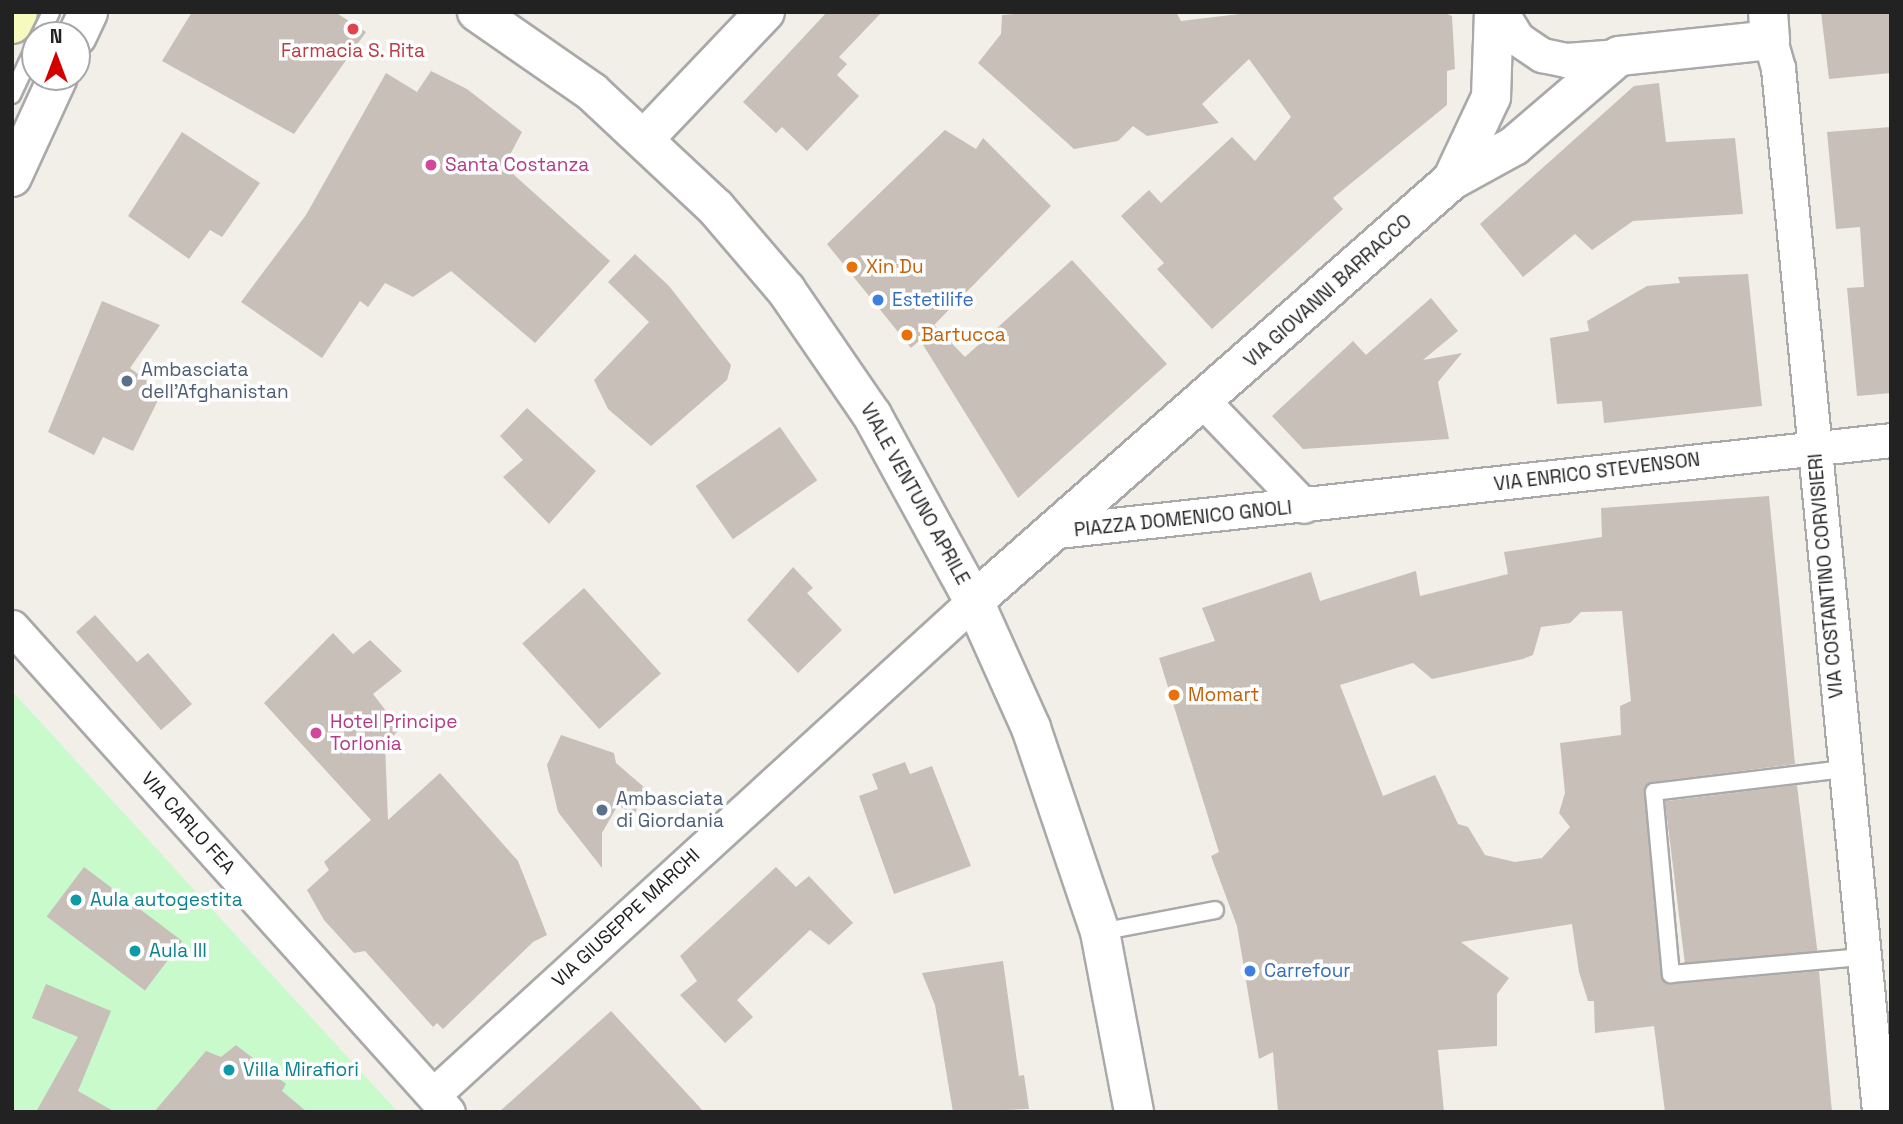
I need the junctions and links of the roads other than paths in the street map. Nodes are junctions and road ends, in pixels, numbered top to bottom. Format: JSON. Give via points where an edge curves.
{"nodes":[{"id":1,"x":18,"y":12,"type":"edge"},
{"id":2,"x":477,"y":12,"type":"edge"},
{"id":3,"x":765,"y":12,"type":"edge"},
{"id":4,"x":1494,"y":12,"type":"edge"},
{"id":5,"x":1501,"y":12,"type":"edge"},
{"id":6,"x":12,"y":24,"type":"edge"},
{"id":7,"x":1769,"y":26,"type":"edge"},
{"id":8,"x":1619,"y":55,"type":"junction"},
{"id":9,"x":21,"y":75,"type":"edge"},
{"id":10,"x":52,"y":91,"type":"edge"},
{"id":11,"x":12,"y":94,"type":"edge"},
{"id":12,"x":646,"y":138,"type":"junction"},
{"id":13,"x":12,"y":177,"type":"edge"},
{"id":14,"x":1452,"y":180,"type":"junction"},
{"id":15,"x":1204,"y":402,"type":"junction"},
{"id":16,"x":1891,"y":440,"type":"edge"},
{"id":17,"x":1814,"y":449,"type":"junction"},
{"id":18,"x":1304,"y":506,"type":"junction"},
{"id":19,"x":1058,"y":531,"type":"junction"},
{"id":20,"x":974,"y":601,"type":"junction"},
{"id":21,"x":12,"y":627,"type":"edge"},
{"id":22,"x":1844,"y":769,"type":"junction"},
{"id":23,"x":1215,"y":910,"type":"dead end"},
{"id":24,"x":1100,"y":932,"type":"junction"},
{"id":25,"x":1863,"y":957,"type":"junction"},
{"id":26,"x":441,"y":1103,"type":"edge"},
{"id":27,"x":1134,"y":1112,"type":"edge"},
{"id":28,"x":1879,"y":1112,"type":"edge"}],
"edges":[{"from":1,"to":6,"type":"main road"},
{"from":2,"to":12,"type":"street","name":"VIALE VENTUNO APRILE","via":[[592,92]]},
{"from":3,"to":12,"type":"street"},
{"from":4,"to":14,"type":"street","name":"VIA GIOVANNI BARRACCO","via":[[1491,97]]},
{"from":5,"to":8,"type":"street","via":[[1518,39],[1542,55],[1566,60]]},
{"from":7,"to":8,"type":"street"},
{"from":7,"to":17,"type":"street","name":"VIA COSTANTINO CORVISIERI","via":[[1778,68]]},
{"from":8,"to":14,"type":"street","name":"VIA GIOVANNI BARRACCO","via":[[1514,146]]},
{"from":9,"to":11,"type":"lane"},
{"from":10,"to":13,"type":"street"},
{"from":12,"to":20,"type":"street","name":"VIALE VENTUNO APRILE","via":[[742,235],[837,360]]},
{"from":14,"to":15,"type":"street","name":"VIA GIOVANNI BARRACCO"},
{"from":15,"to":18,"type":"street","name":"PIAZZA DOMENICO GNOLI"},
{"from":15,"to":19,"type":"street","name":"PIAZZA DOMENICO GNOLI"},
{"from":16,"to":17,"type":"street","name":"VIA ENRICO STEVENSON"},
{"from":17,"to":18,"type":"street","name":"VIA ENRICO STEVENSON"},
{"from":17,"to":22,"type":"street","name":"VIA COSTANTINO CORVISIERI"},
{"from":18,"to":19,"type":"street","name":"PIAZZA DOMENICO GNOLI"},
{"from":19,"to":20,"type":"street","name":"PIAZZA DOMENICO GNOLI"},
{"from":20,"to":24,"type":"street","name":"VIALE VENTUNO APRILE","via":[[1031,728]]},
{"from":20,"to":26,"type":"street","name":"VIA GIUSEPPE MARCHI"},
{"from":21,"to":26,"type":"street","name":"VIA CARLO FEA"},
{"from":22,"to":25,"type":"street","name":"VIA COSTANTINO CORVISIERI"},
{"from":22,"to":25,"type":"lane","via":[[1654,792],[1671,974]]},
{"from":23,"to":24,"type":"lane"},
{"from":24,"to":27,"type":"street","name":"VIALE VENTUNO APRILE"},
{"from":25,"to":28,"type":"street","name":"VIA COSTANTINO CORVISIERI"}]}
